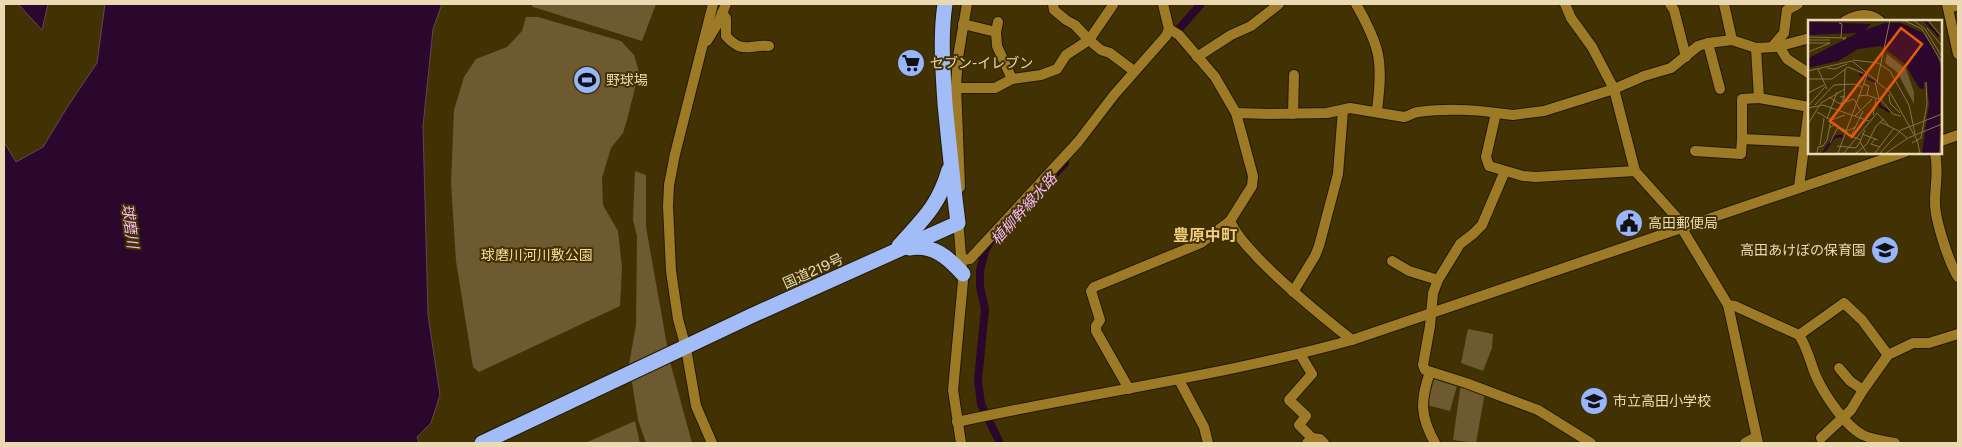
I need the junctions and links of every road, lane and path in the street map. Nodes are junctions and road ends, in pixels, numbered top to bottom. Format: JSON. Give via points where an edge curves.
{"nodes":[{"id":1,"x":713,"y":4,"type":"edge"},
{"id":2,"x":945,"y":4,"type":"edge"},
{"id":3,"x":967,"y":4,"type":"edge"},
{"id":4,"x":1052,"y":4,"type":"edge"},
{"id":5,"x":1163,"y":4,"type":"edge"},
{"id":6,"x":1280,"y":4,"type":"edge"},
{"id":7,"x":1356,"y":4,"type":"edge"},
{"id":8,"x":1565,"y":4,"type":"edge"},
{"id":9,"x":1670,"y":4,"type":"edge"},
{"id":10,"x":1724,"y":4,"type":"edge"},
{"id":11,"x":1798,"y":4,"type":"edge"},
{"id":12,"x":1113,"y":5,"type":"dead end"},
{"id":13,"x":1951,"y":6,"type":"edge"},
{"id":14,"x":724,"y":8,"type":"edge"},
{"id":15,"x":1847,"y":20,"type":"edge"},
{"id":16,"x":1878,"y":20,"type":"edge"},
{"id":17,"x":1946,"y":22,"type":"edge"},
{"id":18,"x":963,"y":24,"type":"junction"},
{"id":19,"x":1169,"y":29,"type":"junction"},
{"id":20,"x":1808,"y":38,"type":"edge"},
{"id":21,"x":1089,"y":40,"type":"junction"},
{"id":22,"x":1732,"y":40,"type":"junction"},
{"id":23,"x":1708,"y":43,"type":"junction"},
{"id":24,"x":769,"y":46,"type":"dead end"},
{"id":25,"x":1776,"y":46,"type":"junction"},
{"id":26,"x":1756,"y":48,"type":"junction"},
{"id":27,"x":702,"y":50,"type":"junction"},
{"id":28,"x":1958,"y":54,"type":"edge"},
{"id":29,"x":1197,"y":57,"type":"junction"},
{"id":30,"x":1686,"y":57,"type":"junction"},
{"id":31,"x":1134,"y":71,"type":"junction"},
{"id":32,"x":1808,"y":73,"type":"edge"},
{"id":33,"x":1294,"y":75,"type":"dead end"},
{"id":34,"x":1012,"y":79,"type":"junction"},
{"id":35,"x":956,"y":88,"type":"junction"},
{"id":36,"x":1614,"y":89,"type":"junction"},
{"id":37,"x":1720,"y":89,"type":"dead end"},
{"id":38,"x":1759,"y":98,"type":"junction"},
{"id":39,"x":1808,"y":107,"type":"edge"},
{"id":40,"x":1342,"y":110,"type":"junction"},
{"id":41,"x":1377,"y":111,"type":"junction"},
{"id":42,"x":1236,"y":113,"type":"junction"},
{"id":43,"x":1496,"y":113,"type":"junction"},
{"id":44,"x":1294,"y":114,"type":"junction"},
{"id":45,"x":1808,"y":116,"type":"edge"},
{"id":46,"x":1958,"y":134,"type":"edge"},
{"id":47,"x":1742,"y":139,"type":"junction"},
{"id":48,"x":1942,"y":141,"type":"edge"},
{"id":49,"x":1805,"y":142,"type":"junction"},
{"id":50,"x":1695,"y":152,"type":"dead end"},
{"id":51,"x":1899,"y":154,"type":"edge"},
{"id":52,"x":1935,"y":154,"type":"edge"},
{"id":53,"x":951,"y":163,"type":"junction"},
{"id":54,"x":1505,"y":171,"type":"junction"},
{"id":55,"x":1635,"y":171,"type":"junction"},
{"id":56,"x":1800,"y":187,"type":"junction"},
{"id":57,"x":1230,"y":221,"type":"junction"},
{"id":58,"x":958,"y":223,"type":"junction"},
{"id":59,"x":1681,"y":227,"type":"junction"},
{"id":60,"x":895,"y":251,"type":"junction"},
{"id":61,"x":1392,"y":261,"type":"dead end"},
{"id":62,"x":963,"y":267,"type":"junction"},
{"id":63,"x":1958,"y":277,"type":"edge"},
{"id":64,"x":1438,"y":280,"type":"junction"},
{"id":65,"x":1293,"y":292,"type":"junction"},
{"id":66,"x":1728,"y":305,"type":"junction"},
{"id":67,"x":1430,"y":314,"type":"junction"},
{"id":68,"x":1958,"y":334,"type":"edge"},
{"id":69,"x":1799,"y":335,"type":"junction"},
{"id":70,"x":1352,"y":340,"type":"junction"},
{"id":71,"x":688,"y":347,"type":"junction"},
{"id":72,"x":1300,"y":354,"type":"junction"},
{"id":73,"x":1888,"y":355,"type":"junction"},
{"id":74,"x":1839,"y":368,"type":"dead end"},
{"id":75,"x":1430,"y":372,"type":"junction"},
{"id":76,"x":1179,"y":380,"type":"junction"},
{"id":77,"x":1129,"y":389,"type":"junction"},
{"id":78,"x":1863,"y":390,"type":"junction"},
{"id":79,"x":1843,"y":416,"type":"junction"},
{"id":80,"x":957,"y":422,"type":"junction"},
{"id":81,"x":1821,"y":438,"type":"dead end"},
{"id":82,"x":1757,"y":440,"type":"edge"},
{"id":83,"x":1310,"y":441,"type":"edge"},
{"id":84,"x":482,"y":443,"type":"edge"},
{"id":85,"x":712,"y":443,"type":"edge"},
{"id":86,"x":961,"y":443,"type":"edge"},
{"id":87,"x":1208,"y":443,"type":"edge"},
{"id":88,"x":1324,"y":443,"type":"edge"},
{"id":89,"x":1436,"y":443,"type":"edge"},
{"id":90,"x":1591,"y":443,"type":"edge"},
{"id":91,"x":1745,"y":443,"type":"edge"},
{"id":92,"x":1895,"y":443,"type":"edge"}],
"edges":[{"from":1,"to":27,"type":"street"},
{"from":2,"to":53,"type":"highway","via":[[943,64]]},
{"from":3,"to":18,"type":"street"},
{"from":4,"to":21,"type":"street","via":[[1054,10]]},
{"from":5,"to":19,"type":"street"},
{"from":6,"to":29,"type":"street","via":[[1251,26]]},
{"from":7,"to":41,"type":"street","via":[[1375,40],[1380,64]]},
{"from":8,"to":36,"type":"street"},
{"from":9,"to":30,"type":"street"},
{"from":10,"to":22,"type":"street"},
{"from":11,"to":25,"type":"street","via":[[1787,10],[1784,33]]},
{"from":12,"to":21,"type":"street"},
{"from":13,"to":17,"type":"street"},
{"from":14,"to":24,"type":"street","via":[[726,36],[733,44],[751,49]]},
{"from":14,"to":27,"type":"street"},
{"from":15,"to":16,"type":"street","via":[[1856,15],[1870,15]]},
{"from":17,"to":28,"type":"street"},
{"from":18,"to":34,"type":"street","via":[[997,27],[997,46]]},
{"from":18,"to":35,"type":"street"},
{"from":19,"to":29,"type":"street"},
{"from":19,"to":31,"type":"street"},
{"from":20,"to":25,"type":"street"},
{"from":21,"to":31,"type":"street"},
{"from":21,"to":34,"type":"street","via":[[1066,55],[1057,69]]},
{"from":22,"to":23,"type":"street"},
{"from":22,"to":26,"type":"street"},
{"from":23,"to":30,"type":"street","via":[[1698,46]]},
{"from":23,"to":37,"type":"street"},
{"from":25,"to":26,"type":"street"},
{"from":25,"to":32,"type":"street"},
{"from":26,"to":38,"type":"street"},
{"from":27,"to":71,"type":"street","via":[[675,154],[669,192],[671,271],[678,318]]},
{"from":29,"to":42,"type":"street","via":[[1215,77]]},
{"from":30,"to":36,"type":"street","via":[[1671,68]]},
{"from":31,"to":62,"type":"street","via":[[1052,173]]},
{"from":33,"to":44,"type":"street"},
{"from":34,"to":35,"type":"street","via":[[995,88]]},
{"from":35,"to":58,"type":"street","via":[[960,183]]},
{"from":36,"to":43,"type":"street","via":[[1544,110],[1513,115]]},
{"from":36,"to":55,"type":"street"},
{"from":38,"to":39,"type":"street"},
{"from":38,"to":47,"type":"street","via":[[1742,99]]},
{"from":40,"to":41,"type":"street"},
{"from":40,"to":44,"type":"street"},
{"from":40,"to":65,"type":"street","via":[[1338,174],[1319,246]]},
{"from":41,"to":43,"type":"street","via":[[1404,117],[1440,109]]},
{"from":42,"to":44,"type":"street"},
{"from":42,"to":57,"type":"street","via":[[1253,176],[1252,186]]},
{"from":43,"to":54,"type":"street","via":[[1486,162]]},
{"from":45,"to":49,"type":"street"},
{"from":46,"to":48,"type":"street"},
{"from":47,"to":49,"type":"street"},
{"from":47,"to":50,"type":"street","via":[[1741,154]]},
{"from":49,"to":56,"type":"street"},
{"from":51,"to":56,"type":"street"},
{"from":52,"to":63,"type":"street","via":[[1938,168],[1935,208],[1949,258]]},
{"from":53,"to":58,"type":"highway"},
{"from":53,"to":60,"type":"highway","via":[[944,186],[927,217]]},
{"from":54,"to":55,"type":"street","via":[[1536,177]]},
{"from":54,"to":64,"type":"street","via":[[1482,225],[1460,244]]},
{"from":55,"to":59,"type":"street","via":[[1671,210]]},
{"from":56,"to":59,"type":"street"},
{"from":57,"to":65,"type":"street","via":[[1242,240]]},
{"from":57,"to":77,"type":"street","via":[[1197,246],[1174,253],[1091,291],[1100,320],[1096,331]]},
{"from":58,"to":60,"type":"highway","name":"国道219号"},
{"from":58,"to":62,"type":"street"},
{"from":59,"to":66,"type":"street"},
{"from":59,"to":67,"type":"street"},
{"from":60,"to":62,"type":"highway","via":[[923,247],[938,251]]},
{"from":60,"to":71,"type":"highway","name":"国道219号"},
{"from":61,"to":64,"type":"street","via":[[1409,271]]},
{"from":62,"to":80,"type":"street","via":[[953,390]]},
{"from":64,"to":67,"type":"street"},
{"from":65,"to":70,"type":"street"},
{"from":66,"to":69,"type":"street"},
{"from":66,"to":82,"type":"street"},
{"from":67,"to":70,"type":"street"},
{"from":67,"to":75,"type":"street","via":[[1423,366]]},
{"from":68,"to":73,"type":"street","via":[[1929,343],[1913,343]]},
{"from":69,"to":73,"type":"street","via":[[1844,303],[1862,320]]},
{"from":69,"to":79,"type":"street","via":[[1821,386]]},
{"from":70,"to":72,"type":"street"},
{"from":71,"to":84,"type":"highway","name":"国道219号"},
{"from":71,"to":85,"type":"street","via":[[696,406]]},
{"from":72,"to":76,"type":"street"},
{"from":72,"to":83,"type":"street","via":[[1312,374],[1289,400],[1306,416],[1298,425]]},
{"from":73,"to":78,"type":"street"},
{"from":74,"to":78,"type":"street"},
{"from":75,"to":89,"type":"street","via":[[1422,405],[1425,422]]},
{"from":75,"to":90,"type":"street","via":[[1538,410]]},
{"from":76,"to":77,"type":"street"},
{"from":76,"to":87,"type":"street","via":[[1204,427]]},
{"from":77,"to":80,"type":"street"},
{"from":78,"to":79,"type":"street","via":[[1851,410]]},
{"from":79,"to":81,"type":"street"},
{"from":79,"to":92,"type":"street","via":[[1864,436]]},
{"from":80,"to":86,"type":"street"},
{"from":82,"to":91,"type":"street"},
{"from":83,"to":88,"type":"street","via":[[1320,439]]}]}
